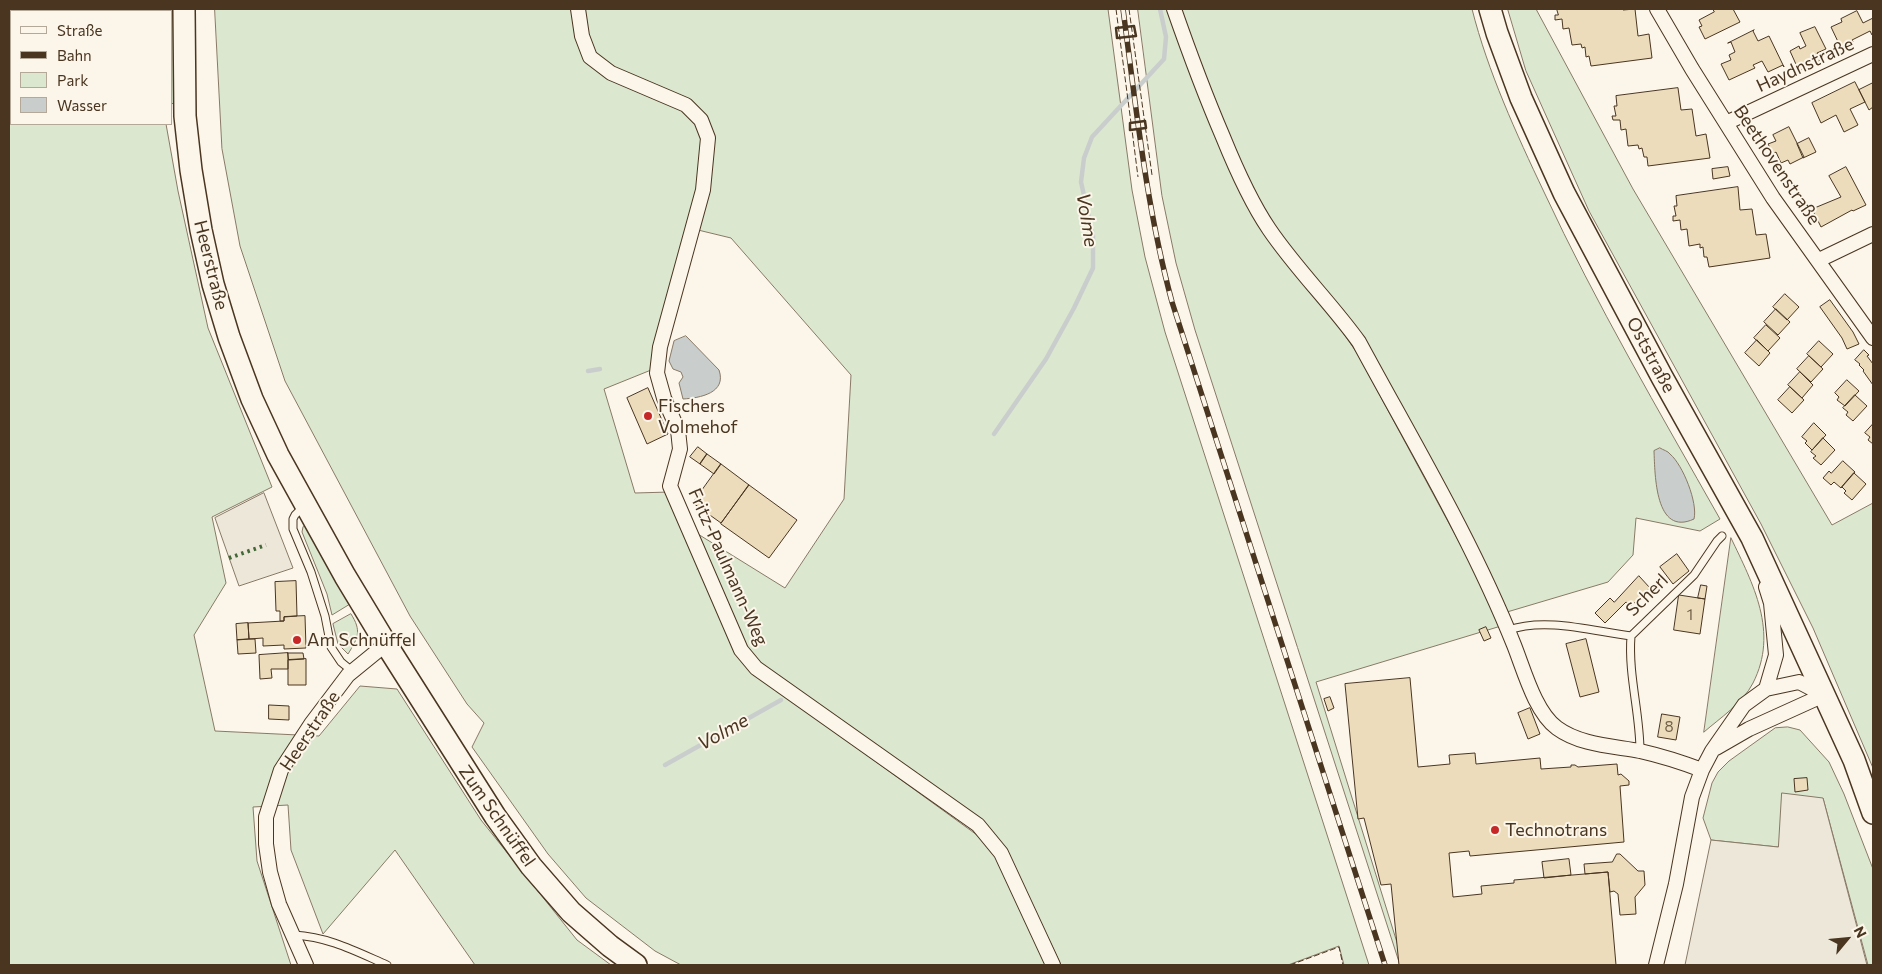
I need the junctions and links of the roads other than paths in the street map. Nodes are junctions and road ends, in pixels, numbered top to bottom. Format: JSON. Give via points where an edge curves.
{"nodes":[{"id":1,"x":184,"y":9,"type":"edge"},
{"id":2,"x":578,"y":9,"type":"edge"},
{"id":3,"x":1174,"y":9,"type":"edge"},
{"id":4,"x":1490,"y":9,"type":"edge"},
{"id":5,"x":1657,"y":9,"type":"edge"},
{"id":6,"x":1873,"y":54,"type":"edge"},
{"id":7,"x":1726,"y":123,"type":"junction"},
{"id":8,"x":1873,"y":234,"type":"edge"},
{"id":9,"x":1819,"y":260,"type":"junction"},
{"id":10,"x":1873,"y":338,"type":"edge"},
{"id":11,"x":306,"y":505,"type":"junction"},
{"id":12,"x":1722,"y":536,"type":"dead end"},
{"id":13,"x":1752,"y":538,"type":"junction"},
{"id":14,"x":1508,"y":630,"type":"junction"},
{"id":15,"x":1631,"y":636,"type":"junction"},
{"id":16,"x":386,"y":644,"type":"junction"},
{"id":17,"x":352,"y":671,"type":"junction"},
{"id":18,"x":1766,"y":689,"type":"junction"},
{"id":19,"x":1824,"y":695,"type":"junction"},
{"id":20,"x":1640,"y":751,"type":"junction"},
{"id":21,"x":1712,"y":751,"type":"junction"},
{"id":22,"x":1702,"y":770,"type":"junction"},
{"id":23,"x":1873,"y":814,"type":"edge"},
{"id":24,"x":294,"y":935,"type":"junction"},
{"id":25,"x":306,"y":965,"type":"edge"},
{"id":26,"x":387,"y":965,"type":"edge"},
{"id":27,"x":636,"y":965,"type":"edge"},
{"id":28,"x":1053,"y":965,"type":"edge"},
{"id":29,"x":1656,"y":965,"type":"edge"}],
"edges":[{"from":1,"to":11,"type":"main road","name":"Heerstraße","via":[[184,90],[190,170],[213,284],[252,398]]},
{"from":2,"to":28,"type":"street","name":"Fritz-Paulmann-Weg","via":[[582,36],[590,57],[611,73],[686,105],[701,120],[708,138],[703,190],[660,347],[657,373],[678,430],[680,449],[670,486],[741,650],[756,668],[978,825],[1001,852]]},
{"from":3,"to":14,"type":"street","via":[[1199,79],[1251,200],[1286,254],[1359,342],[1472,552]]},
{"from":4,"to":13,"type":"main road","name":"Oststraße","via":[[1520,98],[1564,193]]},
{"from":5,"to":7,"type":"street","name":"Beethovenstraße"},
{"from":6,"to":7,"type":"street","name":"Haydnstraße"},
{"from":7,"to":9,"type":"street","name":"Beethovenstraße","via":[[1773,198]]},
{"from":8,"to":9,"type":"street"},
{"from":9,"to":10,"type":"street","name":"Beethovenstraße"},
{"from":11,"to":16,"type":"main road","name":"Heerstraße"},
{"from":11,"to":17,"type":"lane","via":[[294,515],[294,529],[325,616],[331,648]]},
{"from":12,"to":15,"type":"lane","name":"Scherl","via":[[1694,575]]},
{"from":13,"to":18,"type":"street","via":[[1770,603],[1776,655]]},
{"from":13,"to":19,"type":"main road","name":"Oststraße"},
{"from":14,"to":15,"type":"lane","via":[[1523,625],[1547,625]]},
{"from":14,"to":20,"type":"street","via":[[1547,719],[1558,728],[1587,741]]},
{"from":15,"to":20,"type":"lane","name":"Scherl","via":[[1630,663]]},
{"from":16,"to":17,"type":"street","name":"Heerstraße"},
{"from":16,"to":27,"type":"main road","name":"Zum Schnüffel","via":[[464,769],[531,866],[571,912]]},
{"from":17,"to":24,"type":"street","name":"Heerstraße","via":[[281,770],[266,817],[270,872],[279,904]]},
{"from":18,"to":19,"type":"street","via":[[1799,682]]},
{"from":18,"to":21,"type":"street","via":[[1744,705]]},
{"from":19,"to":21,"type":"street","via":[[1749,729]]},
{"from":19,"to":23,"type":"main road","name":"Oststraße","via":[[1854,760]]},
{"from":20,"to":22,"type":"street"},
{"from":21,"to":22,"type":"street"},
{"from":22,"to":29,"type":"street","via":[[1692,797],[1676,884]]},
{"from":24,"to":25,"type":"street","name":"Heerstraße"},
{"from":24,"to":26,"type":"lane","via":[[314,936],[342,945]]}]}
